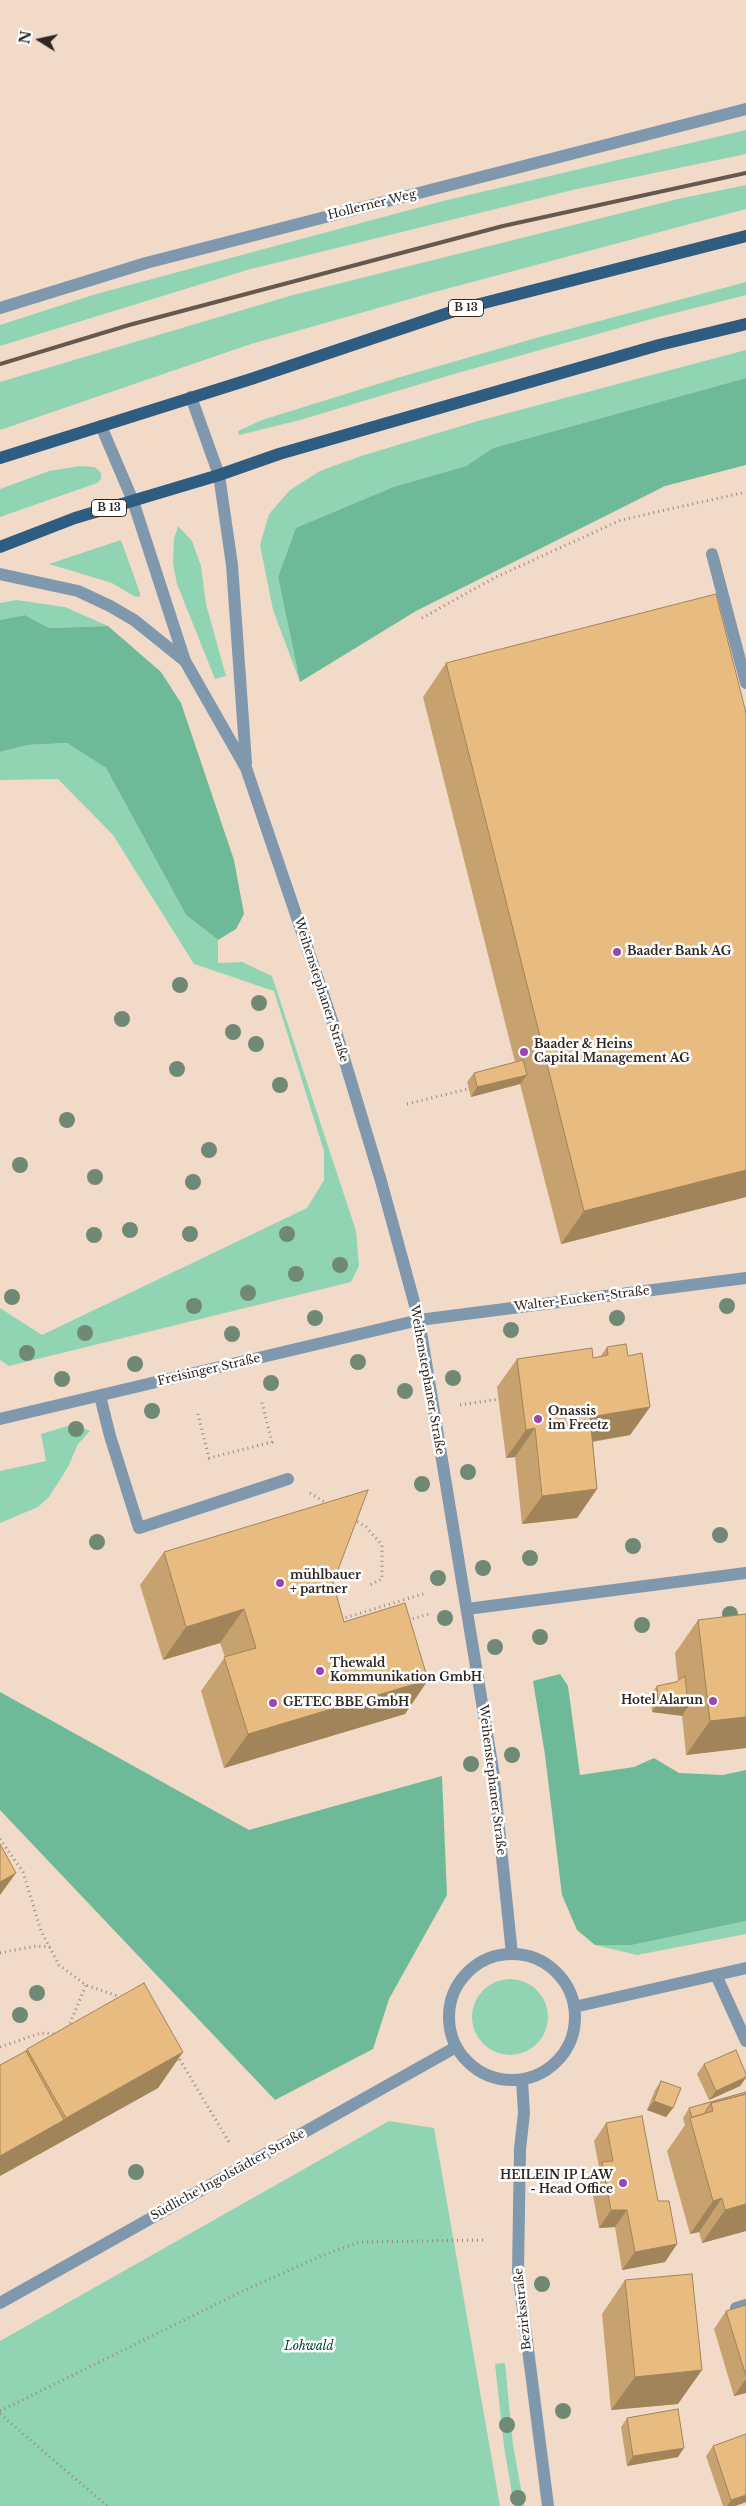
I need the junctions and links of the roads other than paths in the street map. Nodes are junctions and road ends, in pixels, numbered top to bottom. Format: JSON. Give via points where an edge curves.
{"nodes":[{"id":1,"x":746,"y":109,"type":"edge"},
{"id":2,"x":746,"y":236,"type":"edge"},
{"id":3,"x":0,"y":308,"type":"edge"},
{"id":4,"x":746,"y":324,"type":"edge"},
{"id":5,"x":191,"y":396,"type":"junction"},
{"id":6,"x":101,"y":426,"type":"junction"},
{"id":7,"x":0,"y":458,"type":"edge"},
{"id":8,"x":219,"y":475,"type":"junction"},
{"id":9,"x":133,"y":501,"type":"junction"},
{"id":10,"x":0,"y":547,"type":"edge"},
{"id":11,"x":712,"y":554,"type":"dead end"},
{"id":12,"x":0,"y":574,"type":"edge"},
{"id":13,"x":185,"y":661,"type":"junction"},
{"id":14,"x":746,"y":683,"type":"edge"},
{"id":15,"x":246,"y":768,"type":"junction"},
{"id":16,"x":746,"y":1278,"type":"edge"},
{"id":17,"x":418,"y":1320,"type":"junction"},
{"id":18,"x":100,"y":1396,"type":"junction"},
{"id":19,"x":0,"y":1419,"type":"edge"},
{"id":20,"x":288,"y":1479,"type":"road end"},
{"id":21,"x":746,"y":1573,"type":"edge"},
{"id":22,"x":467,"y":1610,"type":"junction"},
{"id":23,"x":512,"y":1954,"type":"junction"},
{"id":24,"x":746,"y":1968,"type":"edge"},
{"id":25,"x":716,"y":1975,"type":"junction"},
{"id":26,"x":574,"y":2007,"type":"junction"},
{"id":27,"x":746,"y":2041,"type":"edge"},
{"id":28,"x":456,"y":2047,"type":"junction"},
{"id":29,"x":522,"y":2080,"type":"junction"},
{"id":30,"x":0,"y":2303,"type":"edge"},
{"id":31,"x":548,"y":2506,"type":"edge"}],
"edges":[{"from":1,"to":3,"type":"street","name":"Hollerner Weg","via":[[146,263]]},
{"from":2,"to":5,"type":"main road","number":"B 13","via":[[460,310]]},
{"from":4,"to":8,"type":"main road","number":"B 13","via":[[659,345],[307,446]]},
{"from":5,"to":6,"type":"main road","number":"B 13"},
{"from":5,"to":8,"type":"street","name":"Weihenstephaner Straße"},
{"from":6,"to":7,"type":"main road","number":"B 13"},
{"from":6,"to":9,"type":"street","name":"Weihenstephaner Straße"},
{"from":8,"to":9,"type":"main road","number":"B 13"},
{"from":8,"to":15,"type":"street","name":"Weihenstephaner Straße","via":[[232,565]]},
{"from":9,"to":10,"type":"main road","number":"B 13","via":[[75,518]]},
{"from":9,"to":13,"type":"street","name":"Weihenstephaner Straße"},
{"from":11,"to":14,"type":"street"},
{"from":12,"to":13,"type":"street","name":"Weihenstephaner Straße","via":[[78,592],[110,606],[134,620]]},
{"from":13,"to":15,"type":"street","name":"Weihenstephaner Straße"},
{"from":15,"to":17,"type":"street","name":"Weihenstephaner Straße","via":[[337,1035]]},
{"from":16,"to":17,"type":"street","name":"Walter-Eucken-Straße"},
{"from":17,"to":18,"type":"street","name":"Freisinger Straße"},
{"from":17,"to":22,"type":"street","name":"Weihenstephaner Straße"},
{"from":18,"to":19,"type":"street","name":"Freisinger Straße"},
{"from":18,"to":20,"type":"street","via":[[139,1528]]},
{"from":21,"to":22,"type":"street"},
{"from":22,"to":23,"type":"street","name":"Weihenstephaner Straße","via":[[493,1770]]},
{"from":23,"to":26,"type":"street","via":[[546,1964],[559,1975],[569,1990]]},
{"from":23,"to":28,"type":"street","via":[[491,1958],[472,1968],[458,1984],[450,2004],[450,2026]]},
{"from":24,"to":25,"type":"street"},
{"from":25,"to":26,"type":"street"},
{"from":25,"to":27,"type":"street"},
{"from":26,"to":29,"type":"street","via":[[575,2027],[569,2046],[557,2062],[541,2074]]},
{"from":28,"to":29,"type":"street","via":[[468,2063],[484,2074],[502,2080]]},
{"from":28,"to":30,"type":"street","name":"Südliche Ingolstädter Straße"},
{"from":29,"to":31,"type":"street","name":"Bezirksstraße","via":[[524,2113],[520,2149],[518,2271]]}]}
